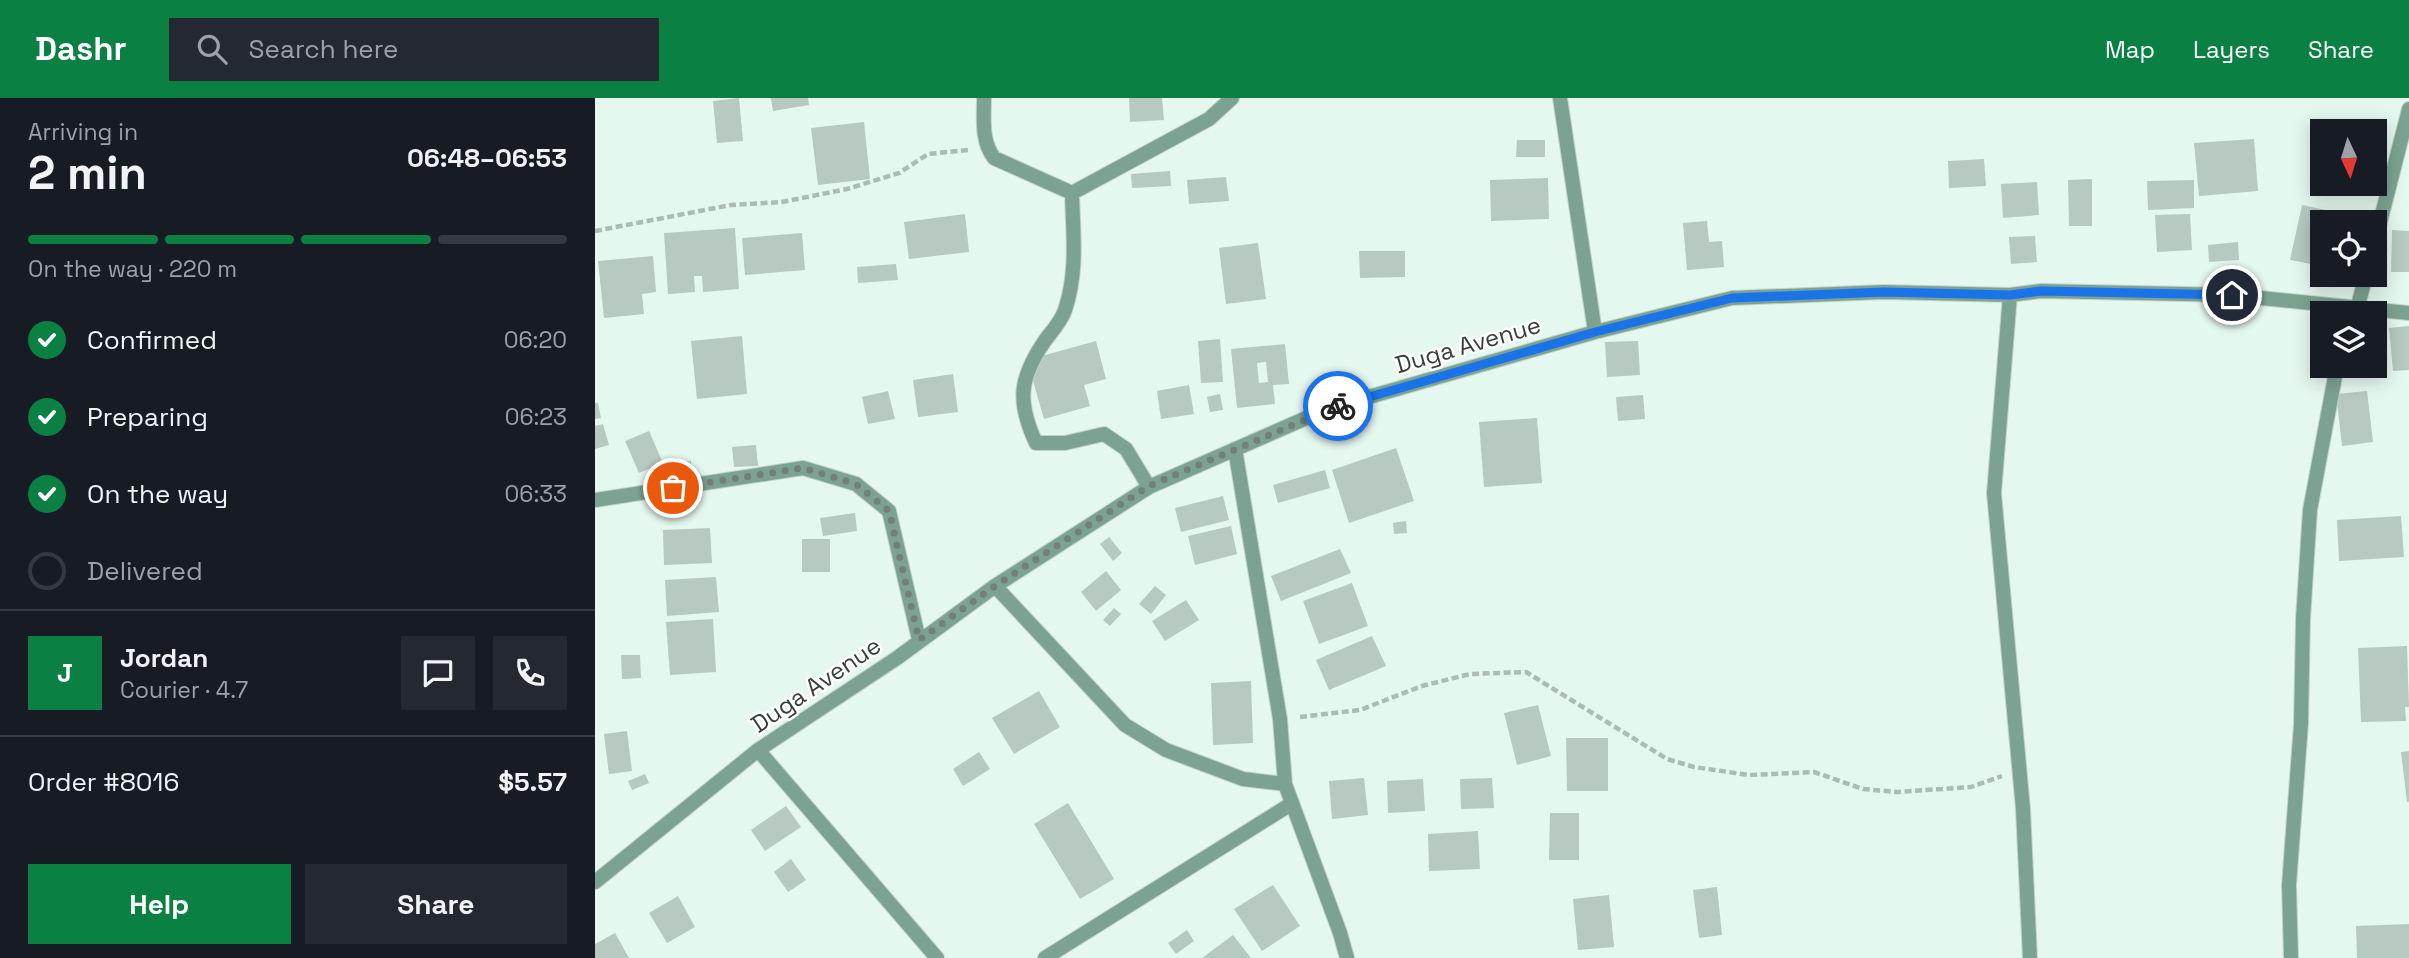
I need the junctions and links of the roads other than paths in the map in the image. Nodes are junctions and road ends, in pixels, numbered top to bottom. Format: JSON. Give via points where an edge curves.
{"nodes":[{"id":1,"x":984,"y":98,"type":"edge"},
{"id":2,"x":1232,"y":98,"type":"edge"},
{"id":3,"x":1560,"y":98,"type":"edge"},
{"id":4,"x":2409,"y":109,"type":"edge"},
{"id":5,"x":1072,"y":193,"type":"junction"},
{"id":6,"x":2383,"y":210,"type":"edge"},
{"id":7,"x":2010,"y":295,"type":"junction"},
{"id":8,"x":2310,"y":306,"type":"edge"},
{"id":9,"x":2387,"y":313,"type":"edge"},
{"id":10,"x":2409,"y":313,"type":"edge"},
{"id":11,"x":1595,"y":332,"type":"junction"},
{"id":12,"x":2335,"y":378,"type":"edge"},
{"id":13,"x":1234,"y":449,"type":"junction"},
{"id":14,"x":1149,"y":486,"type":"junction"},
{"id":15,"x":595,"y":500,"type":"edge"},
{"id":16,"x":995,"y":586,"type":"junction"},
{"id":17,"x":919,"y":640,"type":"junction"},
{"id":18,"x":758,"y":750,"type":"junction"},
{"id":19,"x":1285,"y":784,"type":"junction"},
{"id":20,"x":1291,"y":804,"type":"junction"},
{"id":21,"x":595,"y":883,"type":"edge"},
{"id":22,"x":937,"y":958,"type":"edge"},
{"id":23,"x":1045,"y":958,"type":"edge"},
{"id":24,"x":1347,"y":958,"type":"edge"},
{"id":25,"x":2031,"y":958,"type":"edge"},
{"id":26,"x":2291,"y":958,"type":"edge"}],
"edges":[{"from":1,"to":5,"type":"street","via":[[984,135],[994,158]]},
{"from":2,"to":5,"type":"street","via":[[1209,119]]},
{"from":3,"to":11,"type":"street"},
{"from":4,"to":6,"type":"street"},
{"from":5,"to":14,"type":"street","via":[[1074,274],[1064,314],[1023,382],[1026,421],[1036,443],[1065,443],[1104,434],[1126,449]]},
{"from":7,"to":8,"type":"street","name":"Duga Avenue","via":[[2041,291],[2232,295]]},
{"from":7,"to":11,"type":"street","name":"Duga Avenue","via":[[1884,292],[1732,298]]},
{"from":7,"to":25,"type":"street","via":[[1994,493]]},
{"from":9,"to":10,"type":"street","name":"Duga Avenue"},
{"from":11,"to":13,"type":"street","name":"Duga Avenue","via":[[1327,409]]},
{"from":12,"to":26,"type":"street","via":[[2309,524],[2289,885]]},
{"from":13,"to":14,"type":"street","name":"Duga Avenue"},
{"from":13,"to":19,"type":"street","via":[[1280,719]]},
{"from":14,"to":16,"type":"street","name":"Duga Avenue"},
{"from":15,"to":17,"type":"street","via":[[803,468],[856,484],[889,511]]},
{"from":16,"to":17,"type":"street","name":"Duga Avenue"},
{"from":16,"to":19,"type":"street","via":[[1125,725],[1166,750],[1243,779]]},
{"from":17,"to":18,"type":"street","name":"Duga Avenue"},
{"from":18,"to":21,"type":"street","name":"Duga Avenue"},
{"from":18,"to":22,"type":"street"},
{"from":19,"to":20,"type":"street"},
{"from":20,"to":23,"type":"street"},
{"from":20,"to":24,"type":"street"}]}
